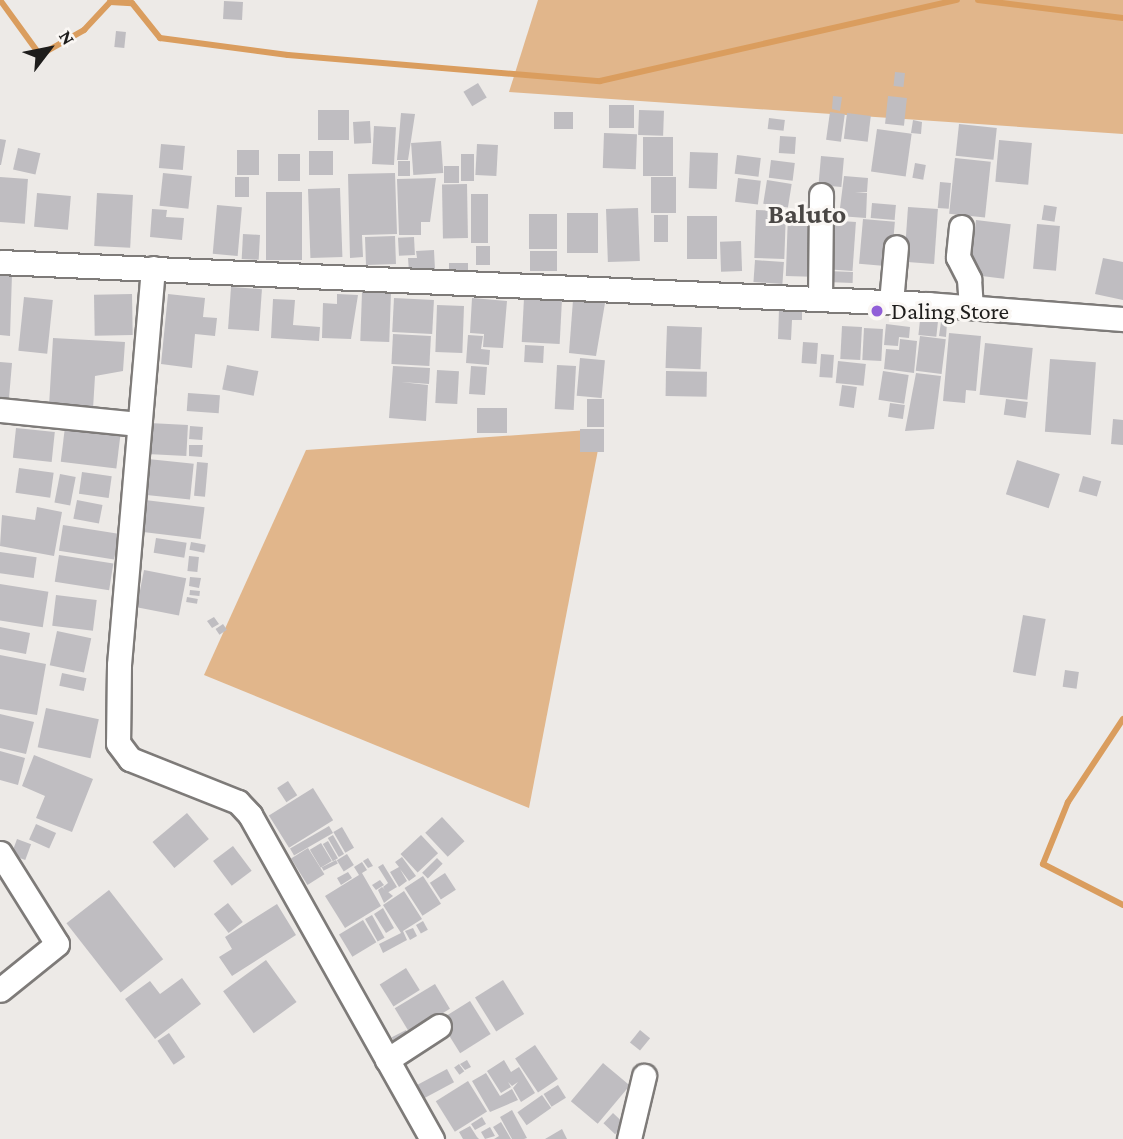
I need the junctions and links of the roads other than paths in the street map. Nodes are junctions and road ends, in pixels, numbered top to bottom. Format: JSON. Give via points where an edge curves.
{"nodes":[{"id":1,"x":821,"y":195,"type":"dead end"},
{"id":2,"x":961,"y":227,"type":"dead end"},
{"id":3,"x":896,"y":247,"type":"dead end"},
{"id":4,"x":0,"y":262,"type":"edge"},
{"id":5,"x":153,"y":268,"type":"junction"},
{"id":6,"x":820,"y":299,"type":"junction"},
{"id":7,"x":891,"y":302,"type":"junction"},
{"id":8,"x":971,"y":307,"type":"junction"},
{"id":9,"x":1123,"y":319,"type":"edge"},
{"id":10,"x":1,"y":415,"type":"edge"},
{"id":11,"x":139,"y":424,"type":"junction"},
{"id":12,"x":0,"y":853,"type":"edge"},
{"id":13,"x":0,"y":990,"type":"edge"},
{"id":14,"x":439,"y":1026,"type":"dead end"},
{"id":15,"x":387,"y":1060,"type":"junction"},
{"id":16,"x":644,"y":1076,"type":"dead end"},
{"id":17,"x":432,"y":1139,"type":"edge"},
{"id":18,"x":629,"y":1139,"type":"edge"}],
"edges":[{"from":1,"to":6,"type":"street"},
{"from":2,"to":8,"type":"street","via":[[958,257],[969,279]]},
{"from":3,"to":7,"type":"street"},
{"from":4,"to":5,"type":"street"},
{"from":5,"to":6,"type":"street"},
{"from":5,"to":11,"type":"street"},
{"from":6,"to":7,"type":"street"},
{"from":7,"to":8,"type":"street"},
{"from":8,"to":9,"type":"street"},
{"from":10,"to":11,"type":"street"},
{"from":11,"to":15,"type":"street","via":[[118,665],[118,743],[130,759],[243,806]]},
{"from":12,"to":13,"type":"street","via":[[57,944]]},
{"from":14,"to":15,"type":"street"},
{"from":15,"to":17,"type":"street"},
{"from":16,"to":18,"type":"street"}]}
